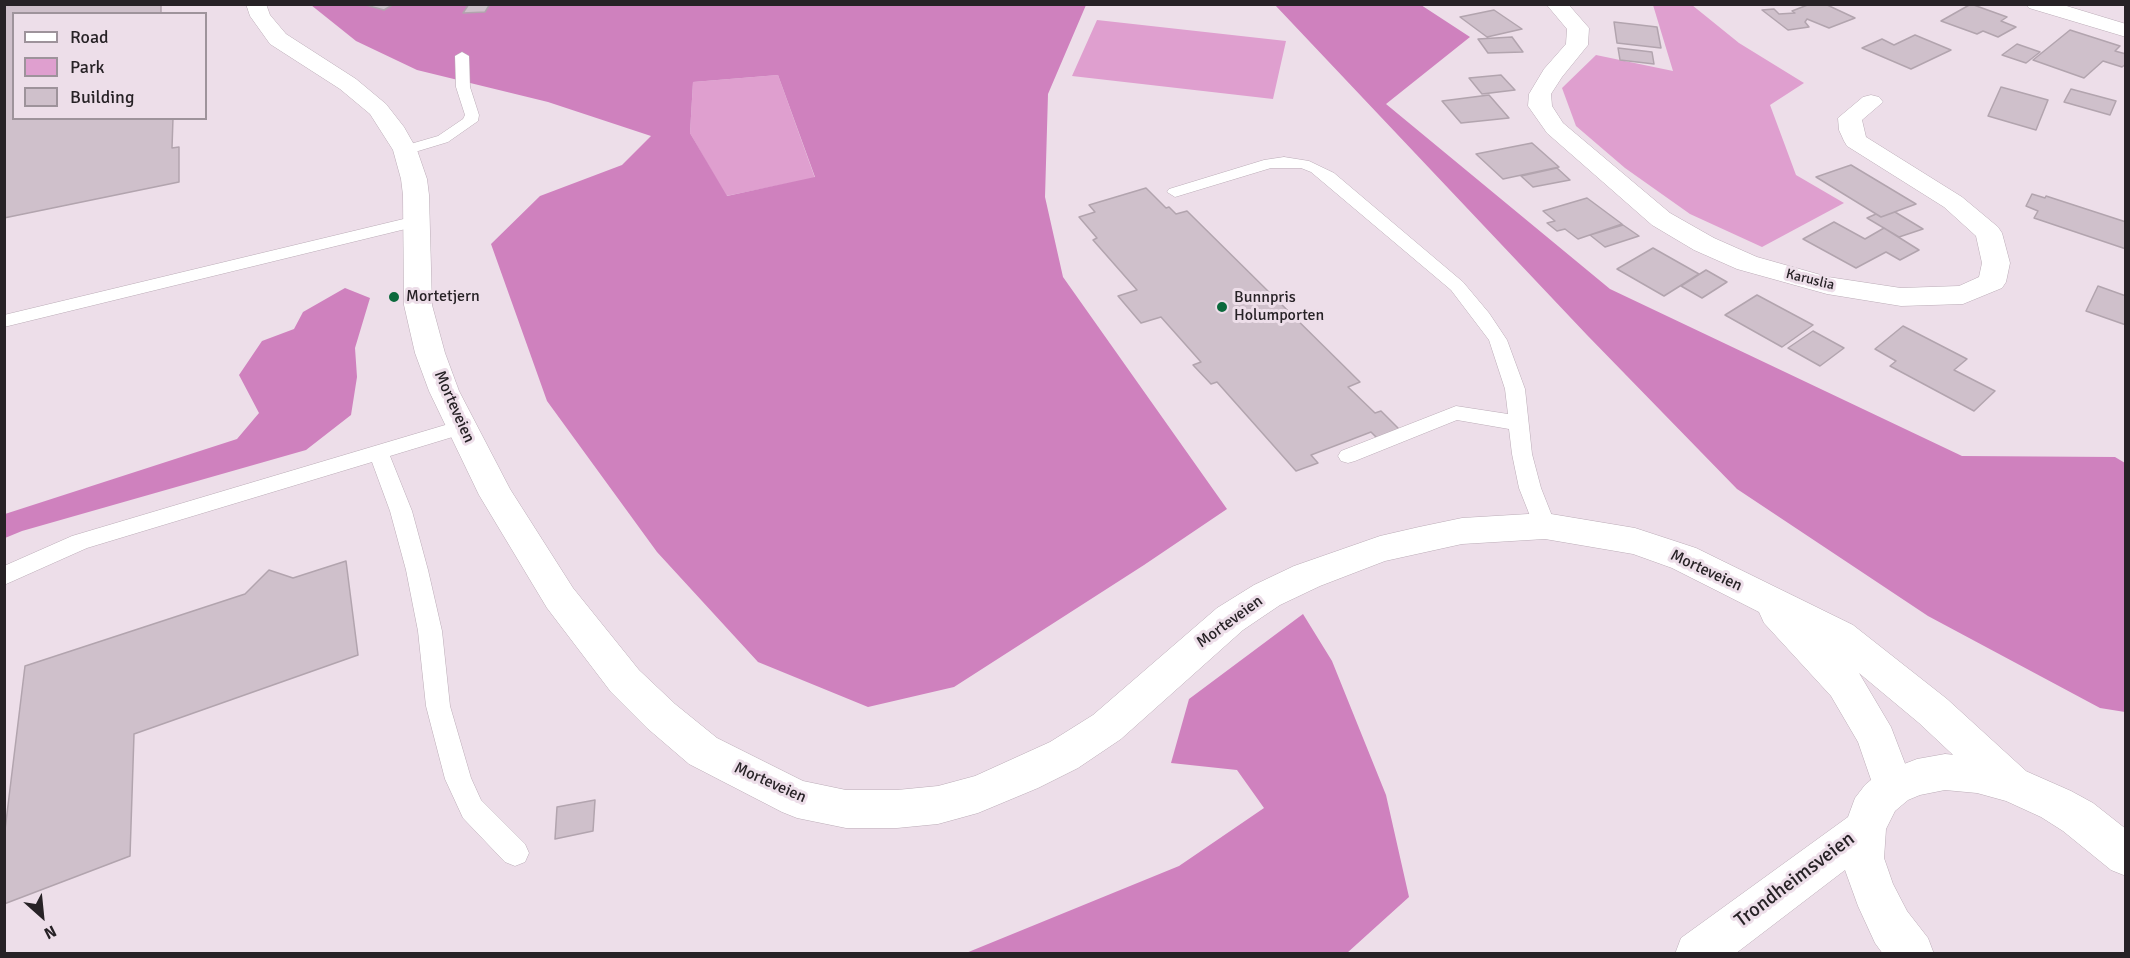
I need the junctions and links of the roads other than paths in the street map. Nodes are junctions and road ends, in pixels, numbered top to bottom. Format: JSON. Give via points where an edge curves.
{"nodes":[{"id":1,"x":256,"y":4,"type":"edge"},
{"id":2,"x":1556,"y":4,"type":"edge"},
{"id":3,"x":2036,"y":4,"type":"edge"},
{"id":4,"x":2126,"y":31,"type":"edge"},
{"id":5,"x":462,"y":56,"type":"dead end"},
{"id":6,"x":1871,"y":102,"type":"dead end"},
{"id":7,"x":405,"y":150,"type":"junction"},
{"id":8,"x":1175,"y":192,"type":"dead end"},
{"id":9,"x":416,"y":221,"type":"junction"},
{"id":10,"x":4,"y":321,"type":"edge"},
{"id":11,"x":1518,"y":423,"type":"junction"},
{"id":12,"x":462,"y":427,"type":"junction"},
{"id":13,"x":378,"y":453,"type":"junction"},
{"id":14,"x":1348,"y":456,"type":"dead end"},
{"id":15,"x":1545,"y":526,"type":"junction"},
{"id":16,"x":4,"y":576,"type":"edge"},
{"id":17,"x":1763,"y":599,"type":"junction"},
{"id":18,"x":2012,"y":784,"type":"junction"},
{"id":19,"x":1893,"y":787,"type":"junction"},
{"id":20,"x":2078,"y":817,"type":"junction"},
{"id":21,"x":2126,"y":824,"type":"edge"},
{"id":22,"x":1865,"y":829,"type":"junction"},
{"id":23,"x":515,"y":853,"type":"dead end"},
{"id":24,"x":2126,"y":856,"type":"edge"},
{"id":25,"x":1697,"y":954,"type":"edge"},
{"id":26,"x":1912,"y":954,"type":"edge"}],
"edges":[{"from":1,"to":7,"type":"street","name":"Morteveien","via":[[278,39],[348,84],[378,109]]},
{"from":2,"to":6,"type":"street","name":"Karuslia","via":[[1578,28],[1577,45],[1552,74],[1540,94],[1539,106],[1555,128],[1661,219],[1747,263],[1827,285],[1901,297],[1963,295],[1992,282],[1996,263],[1989,232],[1953,202],[1856,141],[1850,118]]},
{"from":3,"to":4,"type":"street"},
{"from":5,"to":7,"type":"lane","via":[[470,121],[443,138]]},
{"from":7,"to":9,"type":"street","name":"Morteveien","via":[[414,179]]},
{"from":8,"to":11,"type":"lane","via":[[1270,163],[1317,169],[1457,286],[1483,317],[1507,363],[1515,389]]},
{"from":9,"to":10,"type":"lane"},
{"from":9,"to":12,"type":"street","name":"Morteveien","via":[[418,305],[430,353]]},
{"from":11,"to":14,"type":"lane","via":[[1456,412]]},
{"from":11,"to":15,"type":"lane","via":[[1530,488]]},
{"from":12,"to":13,"type":"lane"},
{"from":12,"to":15,"type":"street","name":"Morteveien","via":[[496,495],[560,598],[625,681],[661,717],[703,752],[750,777],[797,799],[846,809],[938,805],[978,794],[1064,755],[1107,727],[1230,619],[1307,576],[1380,549],[1419,540],[1462,531]]},
{"from":13,"to":16,"type":"lane","via":[[80,542]]},
{"from":13,"to":23,"type":"lane","via":[[417,570],[430,631],[438,706],[458,779],[472,809]]},
{"from":15,"to":17,"type":"street","name":"Morteveien","via":[[1635,541],[1684,558]]},
{"from":17,"to":18,"type":"street","name":"Morteveien","via":[[1840,636],[1867,656]]},
{"from":17,"to":19,"type":"street","name":"Morteveien","via":[[1845,684],[1877,739]]},
{"from":18,"to":19,"type":"street","via":[[1945,772]]},
{"from":18,"to":20,"type":"street"},
{"from":19,"to":22,"type":"street","via":[[1870,812]]},
{"from":20,"to":21,"type":"street"},
{"from":20,"to":24,"type":"street"},
{"from":22,"to":25,"type":"street","name":"Trondheimsveien"},
{"from":22,"to":26,"type":"street","via":[[1863,858],[1873,891],[1891,927]]}]}
